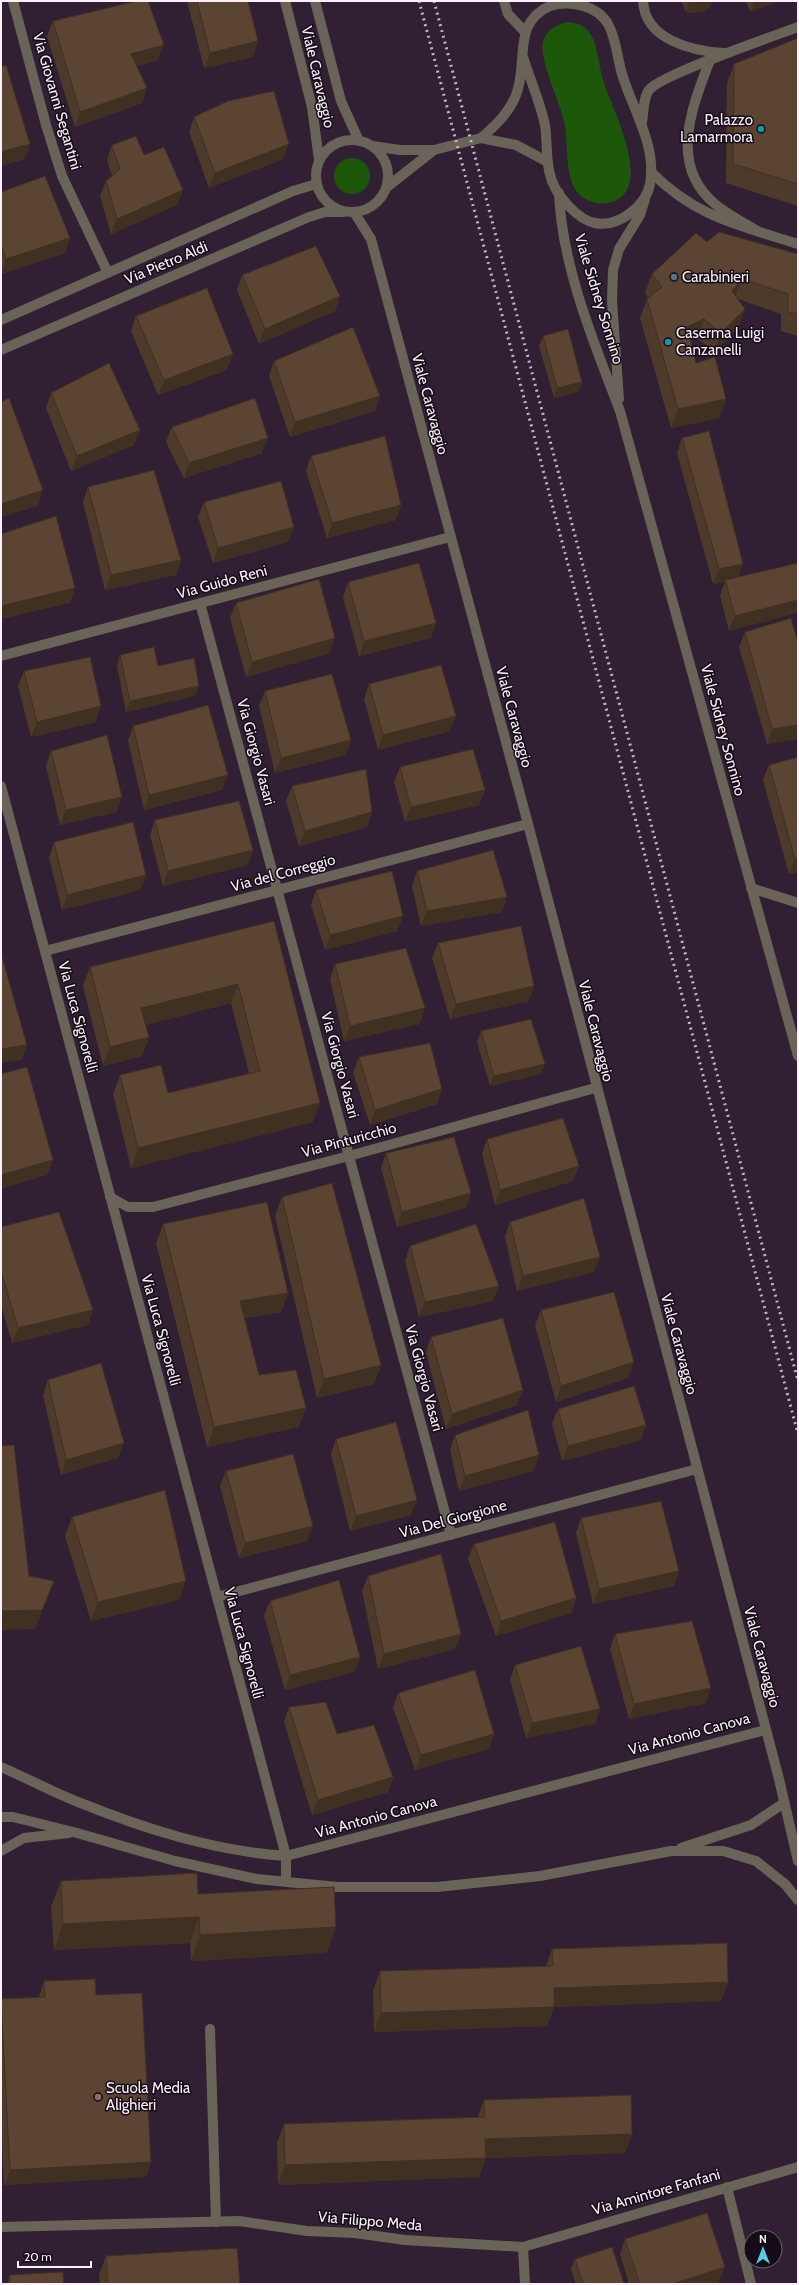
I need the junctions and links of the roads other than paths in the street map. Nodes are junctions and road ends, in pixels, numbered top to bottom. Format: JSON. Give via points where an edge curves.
{"nodes":[{"id":1,"x":13,"y":1,"type":"edge"},
{"id":2,"x":285,"y":1,"type":"edge"},
{"id":3,"x":315,"y":1,"type":"edge"},
{"id":4,"x":504,"y":1,"type":"edge"},
{"id":5,"x":643,"y":1,"type":"edge"},
{"id":6,"x":572,"y":2,"type":"edge"},
{"id":7,"x":589,"y":3,"type":"edge"},
{"id":8,"x":798,"y":27,"type":"edge"},
{"id":9,"x":525,"y":32,"type":"junction"},
{"id":10,"x":728,"y":54,"type":"junction"},
{"id":11,"x":523,"y":57,"type":"junction"},
{"id":12,"x":710,"y":60,"type":"junction"},
{"id":13,"x":642,"y":122,"type":"junction"},
{"id":14,"x":481,"y":138,"type":"junction"},
{"id":15,"x":359,"y":141,"type":"junction"},
{"id":16,"x":372,"y":146,"type":"junction"},
{"id":17,"x":434,"y":150,"type":"junction"},
{"id":18,"x":319,"y":160,"type":"junction"},
{"id":19,"x":548,"y":162,"type":"junction"},
{"id":20,"x":651,"y":172,"type":"junction"},
{"id":21,"x":316,"y":184,"type":"junction"},
{"id":22,"x":387,"y":187,"type":"junction"},
{"id":23,"x":559,"y":193,"type":"junction"},
{"id":24,"x":647,"y":194,"type":"junction"},
{"id":25,"x":349,"y":212,"type":"junction"},
{"id":26,"x":759,"y":232,"type":"junction"},
{"id":27,"x":798,"y":244,"type":"edge"},
{"id":28,"x":108,"y":273,"type":"junction"},
{"id":29,"x":1,"y":320,"type":"edge"},
{"id":30,"x":1,"y":350,"type":"edge"},
{"id":31,"x":620,"y":411,"type":"junction"},
{"id":32,"x":450,"y":537,"type":"junction"},
{"id":33,"x":200,"y":603,"type":"junction"},
{"id":34,"x":1,"y":656,"type":"edge"},
{"id":35,"x":1,"y":786,"type":"edge"},
{"id":36,"x":528,"y":824,"type":"junction"},
{"id":37,"x":751,"y":888,"type":"junction"},
{"id":38,"x":278,"y":890,"type":"junction"},
{"id":39,"x":798,"y":903,"type":"edge"},
{"id":40,"x":45,"y":951,"type":"junction"},
{"id":41,"x":798,"y":1056,"type":"edge"},
{"id":42,"x":596,"y":1088,"type":"junction"},
{"id":43,"x":349,"y":1156,"type":"junction"},
{"id":44,"x":110,"y":1197,"type":"junction"},
{"id":45,"x":697,"y":1469,"type":"junction"},
{"id":46,"x":451,"y":1535,"type":"junction"},
{"id":47,"x":217,"y":1597,"type":"junction"},
{"id":48,"x":765,"y":1730,"type":"junction"},
{"id":49,"x":1,"y":1767,"type":"edge"},
{"id":50,"x":784,"y":1803,"type":"junction"},
{"id":51,"x":1,"y":1817,"type":"edge"},
{"id":52,"x":77,"y":1833,"type":"junction"},
{"id":53,"x":1,"y":1851,"type":"edge"},
{"id":54,"x":672,"y":1851,"type":"junction"},
{"id":55,"x":286,"y":1856,"type":"junction"},
{"id":56,"x":798,"y":1861,"type":"edge"},
{"id":57,"x":286,"y":1882,"type":"junction"},
{"id":58,"x":798,"y":1900,"type":"edge"},
{"id":59,"x":210,"y":2029,"type":"dead end"},
{"id":60,"x":798,"y":2167,"type":"edge"},
{"id":61,"x":727,"y":2188,"type":"junction"},
{"id":62,"x":216,"y":2222,"type":"junction"},
{"id":63,"x":1,"y":2227,"type":"edge"},
{"id":64,"x":523,"y":2247,"type":"junction"},
{"id":65,"x":525,"y":2284,"type":"edge"},
{"id":66,"x":751,"y":2284,"type":"edge"}],
"edges":[{"from":1,"to":28,"type":"street","name":"Via Giovanni Segantini","via":[[62,176]]},
{"from":2,"to":18,"type":"street","name":"Viale Caravaggio","via":[[312,107]]},
{"from":3,"to":15,"type":"street","name":"Viale Caravaggio","via":[[341,101]]},
{"from":4,"to":9,"type":"street","via":[[508,14]]},
{"from":5,"to":10,"type":"street","via":[[647,20],[667,38],[685,47]]},
{"from":6,"to":7,"type":"street"},
{"from":6,"to":9,"type":"street","via":[[552,5],[535,14]]},
{"from":7,"to":13,"type":"street","via":[[608,23],[622,76]]},
{"from":8,"to":10,"type":"street"},
{"from":9,"to":11,"type":"street","name":"Viale Caravaggio"},
{"from":10,"to":12,"type":"street"},
{"from":11,"to":14,"type":"street","name":"Viale Caravaggio","via":[[516,95],[501,121]]},
{"from":11,"to":19,"type":"street","via":[[545,125]]},
{"from":12,"to":13,"type":"street","via":[[657,82],[649,90]]},
{"from":12,"to":26,"type":"street","via":[[694,102],[687,147],[688,162],[694,177],[714,204]]},
{"from":13,"to":20,"type":"street"},
{"from":14,"to":17,"type":"street","name":"Viale Caravaggio"},
{"from":14,"to":19,"type":"street","name":"Viale Caravaggio","via":[[516,145]]},
{"from":15,"to":16,"type":"street","name":"Viale Caravaggio"},
{"from":15,"to":18,"type":"street","name":"Viale Caravaggio","via":[[336,144]]},
{"from":16,"to":17,"type":"street","name":"Viale Caravaggio","via":[[400,150]]},
{"from":16,"to":22,"type":"street","name":"Viale Caravaggio","via":[[386,162]]},
{"from":17,"to":22,"type":"street","name":"Viale Caravaggio"},
{"from":18,"to":21,"type":"street","name":"Viale Caravaggio"},
{"from":19,"to":23,"type":"street","via":[[552,181]]},
{"from":20,"to":24,"type":"street","name":"Viale Sidney Sonnino"},
{"from":20,"to":26,"type":"street","via":[[666,187],[696,208]]},
{"from":21,"to":25,"type":"street","name":"Viale Caravaggio","via":[[326,202]]},
{"from":21,"to":28,"type":"street","name":"Via Pietro Aldi","via":[[293,190]]},
{"from":22,"to":25,"type":"street","name":"Viale Caravaggio","via":[[377,203],[366,210]]},
{"from":23,"to":24,"type":"street","via":[[580,216],[596,223],[611,223],[625,216],[634,210]]},
{"from":23,"to":31,"type":"street","name":"Viale Sidney Sonnino","via":[[560,219],[569,258],[597,352]]},
{"from":24,"to":31,"type":"street","name":"Viale Sidney Sonnino","via":[[640,215],[618,249],[613,270],[612,301]]},
{"from":25,"to":30,"type":"street","name":"Via Pietro Aldi","via":[[325,212],[309,217]]},
{"from":25,"to":32,"type":"street","name":"Viale Caravaggio","via":[[371,239]]},
{"from":26,"to":27,"type":"street"},
{"from":28,"to":29,"type":"street","name":"Via Pietro Aldi"},
{"from":31,"to":37,"type":"street","name":"Viale Sidney Sonnino"},
{"from":32,"to":33,"type":"street","name":"Via Guido Reni"},
{"from":32,"to":36,"type":"street","name":"Viale Caravaggio"},
{"from":33,"to":34,"type":"street","name":"Via Guido Reni"},
{"from":33,"to":38,"type":"street","name":"Via Giorgio Vasari"},
{"from":35,"to":40,"type":"street","name":"Via Luca Signorelli"},
{"from":36,"to":38,"type":"street","name":"Via del Correggio"},
{"from":36,"to":42,"type":"street","name":"Viale Caravaggio"},
{"from":37,"to":39,"type":"street"},
{"from":37,"to":41,"type":"street","name":"Viale Sidney Sonnino"},
{"from":38,"to":40,"type":"street","name":"Via del Correggio"},
{"from":38,"to":43,"type":"street","name":"Via Giorgio Vasari"},
{"from":40,"to":44,"type":"street","name":"Via Luca Signorelli"},
{"from":42,"to":43,"type":"street","name":"Via Pinturicchio"},
{"from":42,"to":45,"type":"street","name":"Viale Caravaggio"},
{"from":43,"to":44,"type":"street","name":"Via Pinturicchio","via":[[153,1207],[128,1208]]},
{"from":43,"to":46,"type":"street","name":"Via Giorgio Vasari"},
{"from":44,"to":47,"type":"street","name":"Via Luca Signorelli"},
{"from":45,"to":46,"type":"street","name":"Via Del Giorgione"},
{"from":45,"to":48,"type":"street","name":"Viale Caravaggio"},
{"from":46,"to":47,"type":"street","name":"Via Del Giorgione"},
{"from":47,"to":55,"type":"street","name":"Via Luca Signorelli"},
{"from":48,"to":50,"type":"street","name":"Viale Caravaggio"},
{"from":48,"to":55,"type":"street","name":"Via Antonio Canova"},
{"from":49,"to":55,"type":"street","name":"Via Antonio Canova","via":[[78,1802],[193,1842],[250,1854]]},
{"from":50,"to":54,"type":"street","via":[[751,1824]]},
{"from":50,"to":56,"type":"street","name":"Viale Caravaggio"},
{"from":51,"to":52,"type":"street","via":[[13,1817]]},
{"from":52,"to":53,"type":"street","via":[[24,1838]]},
{"from":52,"to":57,"type":"street","via":[[175,1862],[257,1879]]},
{"from":54,"to":57,"type":"street","via":[[540,1876],[437,1887],[337,1887]]},
{"from":54,"to":58,"type":"street","via":[[723,1850],[756,1862],[785,1884]]},
{"from":55,"to":57,"type":"street","name":"Via Luca Signorelli"},
{"from":59,"to":62,"type":"street"},
{"from":60,"to":61,"type":"street","name":"Via Amintore Fanfani"},
{"from":61,"to":64,"type":"street","name":"Via Amintore Fanfani"},
{"from":61,"to":66,"type":"street"},
{"from":62,"to":63,"type":"street","name":"Via Filippo Meda"},
{"from":62,"to":64,"type":"street","name":"Via Filippo Meda","via":[[239,2221],[307,2231],[355,2232],[405,2240]]},
{"from":64,"to":65,"type":"street"}]}
